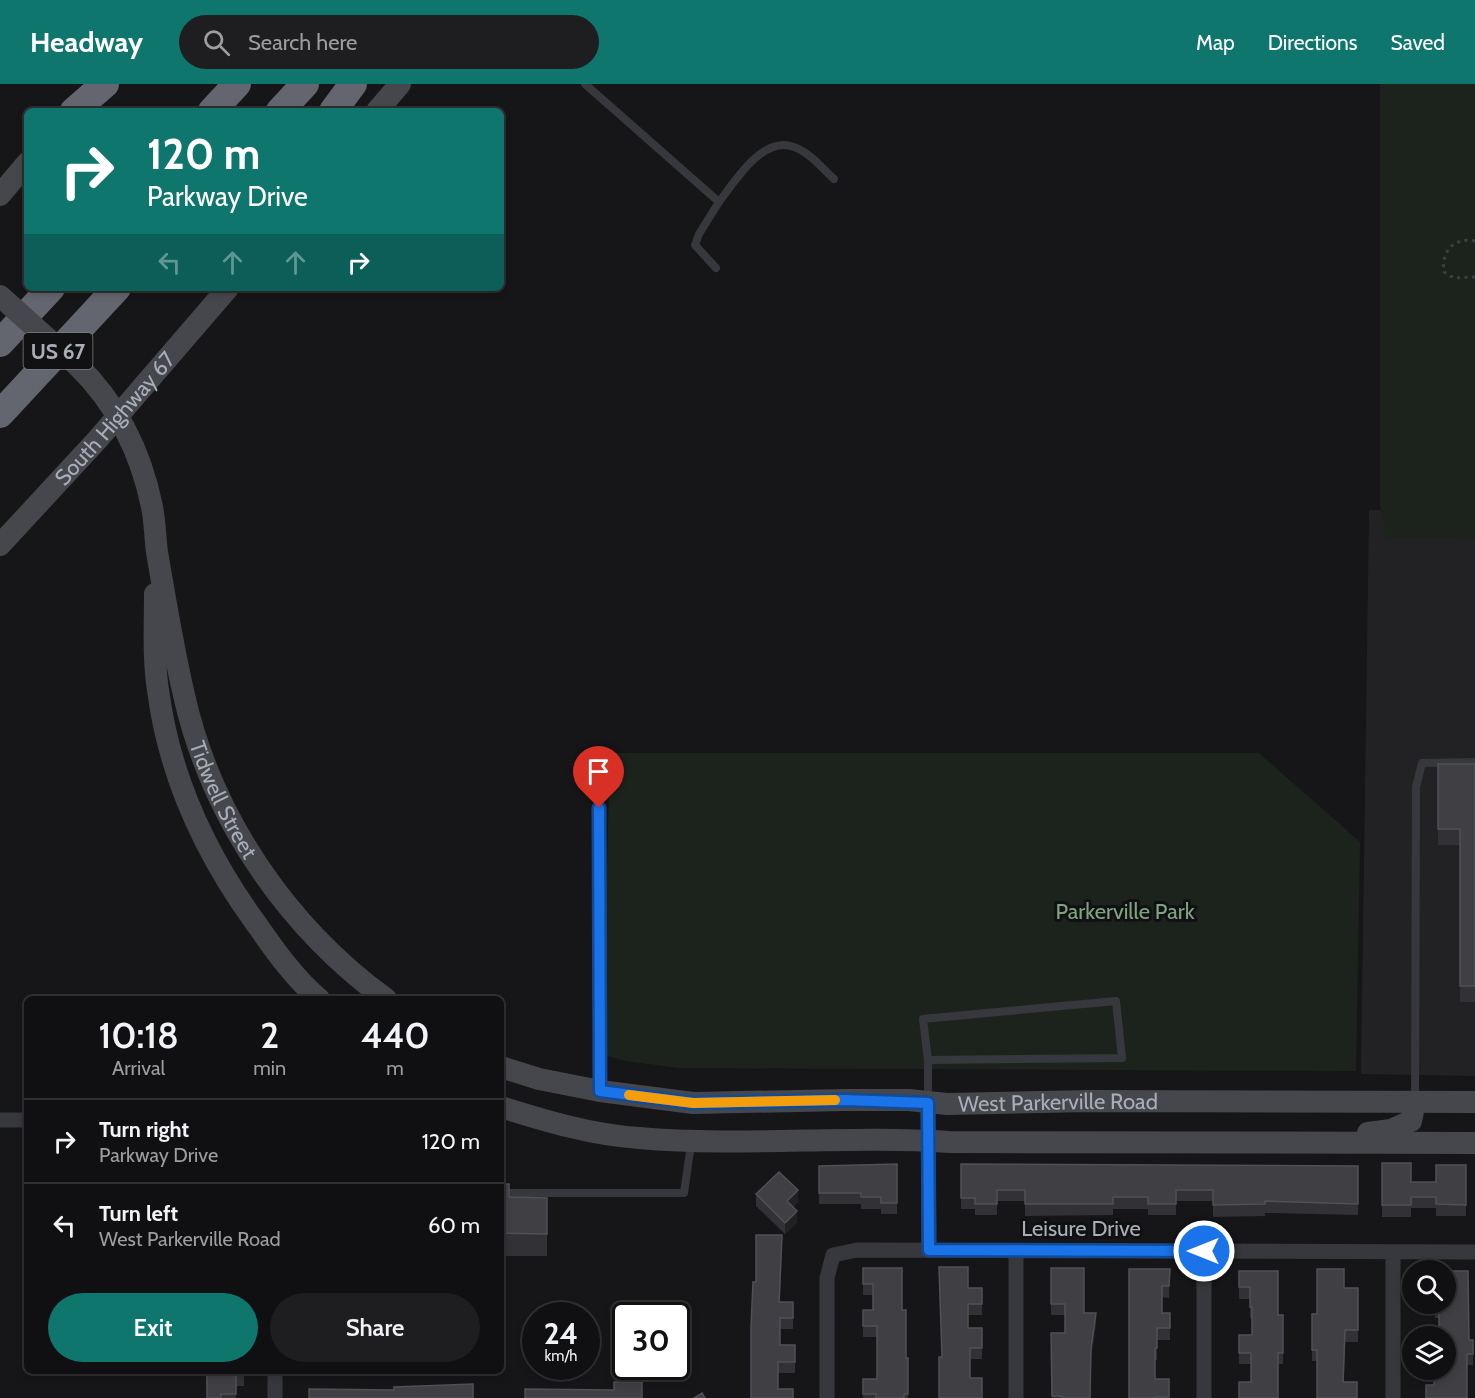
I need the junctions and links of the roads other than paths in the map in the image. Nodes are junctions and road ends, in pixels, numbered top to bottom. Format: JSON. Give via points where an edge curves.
{"nodes":[{"id":1,"x":95,"y":84,"type":"edge"},
{"id":2,"x":105,"y":84,"type":"edge"},
{"id":3,"x":237,"y":84,"type":"edge"},
{"id":4,"x":305,"y":84,"type":"edge"},
{"id":5,"x":353,"y":84,"type":"edge"},
{"id":6,"x":400,"y":84,"type":"edge"},
{"id":7,"x":585,"y":84,"type":"edge"},
{"id":8,"x":75,"y":108,"type":"edge"},
{"id":9,"x":77,"y":108,"type":"edge"},
{"id":10,"x":215,"y":108,"type":"edge"},
{"id":11,"x":283,"y":108,"type":"edge"},
{"id":12,"x":335,"y":108,"type":"edge"},
{"id":13,"x":380,"y":108,"type":"edge"},
{"id":14,"x":24,"y":167,"type":"edge"},
{"id":15,"x":834,"y":179,"type":"dead end"},
{"id":16,"x":0,"y":195,"type":"edge"},
{"id":17,"x":719,"y":202,"type":"junction"},
{"id":18,"x":716,"y":268,"type":"dead end"},
{"id":19,"x":48,"y":291,"type":"edge"},
{"id":20,"x":114,"y":291,"type":"edge"},
{"id":21,"x":225,"y":291,"type":"edge"},
{"id":22,"x":0,"y":296,"type":"edge"},
{"id":23,"x":0,"y":343,"type":"edge"},
{"id":24,"x":0,"y":414,"type":"edge"},
{"id":25,"x":118,"y":414,"type":"junction"},
{"id":26,"x":0,"y":545,"type":"edge"},
{"id":27,"x":157,"y":551,"type":"junction"},
{"id":28,"x":1475,"y":762,"type":"edge"},
{"id":29,"x":599,"y":808,"type":"dead end"},
{"id":30,"x":316,"y":996,"type":"edge"},
{"id":31,"x":382,"y":996,"type":"edge"},
{"id":32,"x":928,"y":1060,"type":"junction"},
{"id":33,"x":504,"y":1068,"type":"edge"},
{"id":34,"x":600,"y":1091,"type":"junction"},
{"id":35,"x":1415,"y":1102,"type":"junction"},
{"id":36,"x":1475,"y":1102,"type":"edge"},
{"id":37,"x":693,"y":1103,"type":"junction"},
{"id":38,"x":928,"y":1103,"type":"junction"},
{"id":39,"x":504,"y":1108,"type":"edge"},
{"id":40,"x":0,"y":1120,"type":"edge"},
{"id":41,"x":24,"y":1120,"type":"edge"},
{"id":42,"x":928,"y":1140,"type":"junction"},
{"id":43,"x":691,"y":1142,"type":"junction"},
{"id":44,"x":1283,"y":1143,"type":"junction"},
{"id":45,"x":1475,"y":1143,"type":"edge"},
{"id":46,"x":504,"y":1192,"type":"edge"},
{"id":47,"x":929,"y":1250,"type":"junction"},
{"id":48,"x":1016,"y":1251,"type":"junction"},
{"id":49,"x":1204,"y":1251,"type":"junction"},
{"id":50,"x":1393,"y":1252,"type":"junction"},
{"id":51,"x":1475,"y":1252,"type":"edge"},
{"id":52,"x":275,"y":1374,"type":"edge"},
{"id":53,"x":275,"y":1398,"type":"edge"},
{"id":54,"x":827,"y":1398,"type":"edge"},
{"id":55,"x":1016,"y":1398,"type":"edge"},
{"id":56,"x":1204,"y":1398,"type":"edge"},
{"id":57,"x":1393,"y":1398,"type":"edge"}],
"edges":[{"from":1,"to":8,"type":"main road"},
{"from":2,"to":9,"type":"highway"},
{"from":3,"to":10,"type":"highway"},
{"from":4,"to":11,"type":"highway"},
{"from":5,"to":12,"type":"highway"},
{"from":6,"to":13,"type":"main road"},
{"from":7,"to":17,"type":"lane"},
{"from":14,"to":16,"type":"main road"},
{"from":15,"to":17,"type":"lane","via":[[806,154],[793,146],[780,145],[767,148]]},
{"from":17,"to":18,"type":"lane","via":[[695,245]]},
{"from":19,"to":23,"type":"highway","number":"US 67"},
{"from":20,"to":24,"type":"highway","number":"US 67"},
{"from":21,"to":25,"type":"main road","name":"South Highway 67"},
{"from":22,"to":25,"type":"main road","name":"Tidwell Street","bridge":true,"via":[[98,385]]},
{"from":25,"to":26,"type":"main road","name":"South Highway 67"},
{"from":25,"to":27,"type":"main road","name":"Tidwell Street","via":[[139,456],[152,507]]},
{"from":27,"to":30,"type":"main road","name":"Tidwell Street","via":[[154,653],[176,771],[194,820],[235,895],[279,956]]},
{"from":27,"to":31,"type":"main road","name":"Tidwell Street","via":[[184,696],[221,797],[270,885],[358,978]]},
{"from":28,"to":35,"type":"lane","via":[[1422,763],[1416,787]]},
{"from":29,"to":34,"type":"lane"},
{"from":32,"to":32,"type":"lane","via":[[923,1019],[1116,1001],[1122,1058]]},
{"from":32,"to":38,"type":"lane"},
{"from":33,"to":34,"type":"main road","name":"West Parkerville Road"},
{"from":34,"to":37,"type":"main road","name":"West Parkerville Road"},
{"from":35,"to":36,"type":"main road","name":"West Parkerville Road"},
{"from":35,"to":38,"type":"main road","name":"West Parkerville Road"},
{"from":35,"to":44,"type":"main road","via":[[1411,1121],[1391,1130]]},
{"from":37,"to":38,"type":"main road","name":"West Parkerville Road"},
{"from":37,"to":43,"type":"main road"},
{"from":38,"to":42,"type":"street"},
{"from":39,"to":43,"type":"main road","name":"West Parkerville Road","via":[[579,1129]]},
{"from":40,"to":41,"type":"street"},
{"from":42,"to":43,"type":"main road","name":"West Parkerville Road"},
{"from":42,"to":44,"type":"main road","name":"West Parkerville Road"},
{"from":42,"to":47,"type":"street"},
{"from":43,"to":46,"type":"lane","via":[[684,1193]]},
{"from":44,"to":45,"type":"main road","name":"West Parkerville Road"},
{"from":47,"to":48,"type":"street","name":"Leisure Drive"},
{"from":47,"to":54,"type":"street","name":"Leisure Drive","via":[[857,1250],[832,1255],[827,1278]]},
{"from":48,"to":49,"type":"street","name":"Leisure Drive"},
{"from":48,"to":55,"type":"street"},
{"from":49,"to":50,"type":"street","name":"Leisure Drive"},
{"from":49,"to":56,"type":"street"},
{"from":50,"to":51,"type":"street","name":"Leisure Drive"},
{"from":50,"to":57,"type":"street"},
{"from":52,"to":53,"type":"street"}]}
